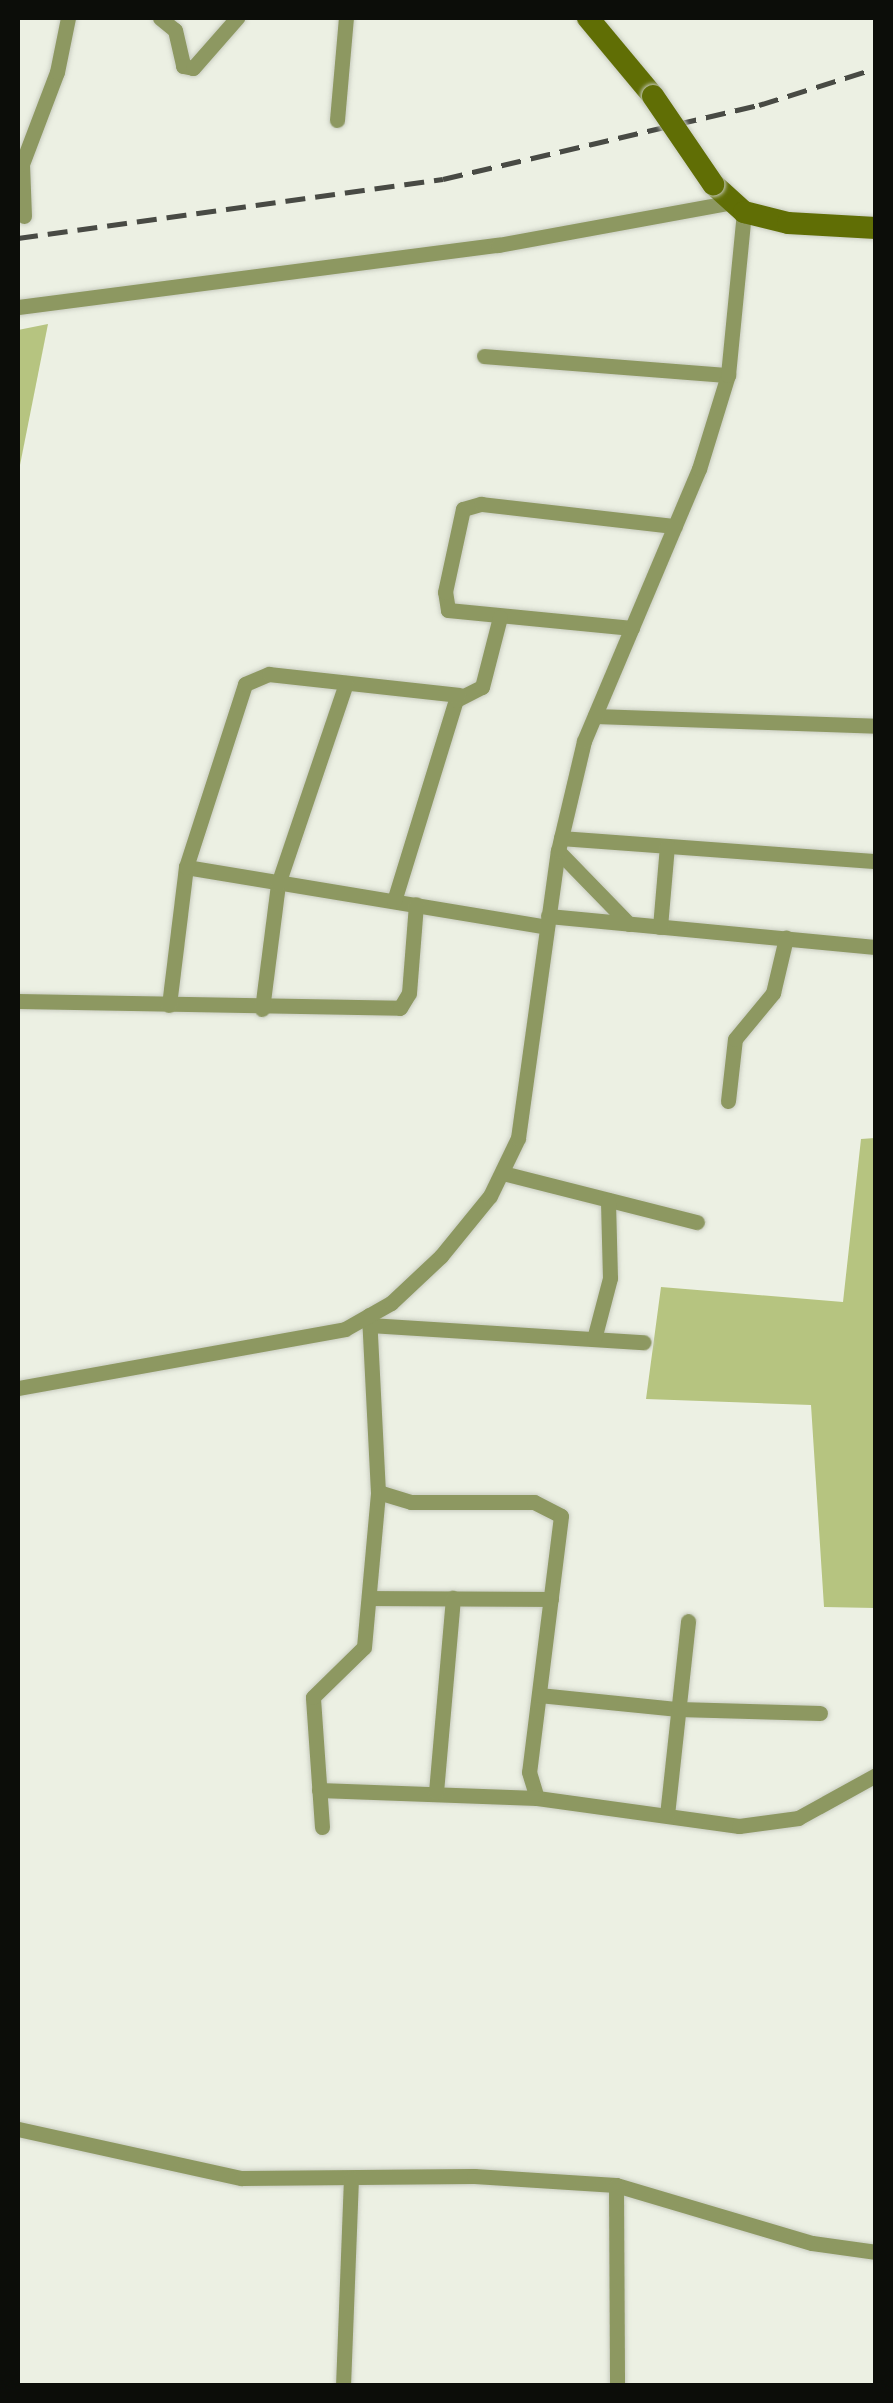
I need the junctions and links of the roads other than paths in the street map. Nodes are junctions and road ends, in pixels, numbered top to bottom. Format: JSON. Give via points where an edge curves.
{"nodes":[{"id":1,"x":68,"y":18,"type":"edge"},
{"id":2,"x":160,"y":18,"type":"edge"},
{"id":3,"x":236,"y":18,"type":"edge"},
{"id":4,"x":346,"y":18,"type":"edge"},
{"id":5,"x":588,"y":18,"type":"edge"},
{"id":6,"x":337,"y":120,"type":"dead end"},
{"id":7,"x":738,"y":207,"type":"junction"},
{"id":8,"x":24,"y":216,"type":"dead end"},
{"id":9,"x":876,"y":228,"type":"edge"},
{"id":10,"x":18,"y":307,"type":"edge"},
{"id":11,"x":484,"y":356,"type":"dead end"},
{"id":12,"x":728,"y":375,"type":"junction"},
{"id":13,"x":675,"y":526,"type":"junction"},
{"id":14,"x":500,"y":617,"type":"junction"},
{"id":15,"x":632,"y":628,"type":"junction"},
{"id":16,"x":346,"y":682,"type":"junction"},
{"id":17,"x":459,"y":695,"type":"junction"},
{"id":18,"x":595,"y":716,"type":"junction"},
{"id":19,"x":876,"y":726,"type":"edge"},
{"id":20,"x":560,"y":844,"type":"junction"},
{"id":21,"x":667,"y":846,"type":"junction"},
{"id":22,"x":876,"y":862,"type":"edge"},
{"id":23,"x":186,"y":866,"type":"junction"},
{"id":24,"x":278,"y":884,"type":"junction"},
{"id":25,"x":394,"y":901,"type":"junction"},
{"id":26,"x":416,"y":904,"type":"junction"},
{"id":27,"x":547,"y":922,"type":"junction"},
{"id":28,"x":630,"y":924,"type":"junction"},
{"id":29,"x":660,"y":927,"type":"junction"},
{"id":30,"x":786,"y":938,"type":"junction"},
{"id":31,"x":876,"y":947,"type":"edge"},
{"id":32,"x":18,"y":1001,"type":"edge"},
{"id":33,"x":169,"y":1005,"type":"junction"},
{"id":34,"x":262,"y":1009,"type":"junction"},
{"id":35,"x":728,"y":1101,"type":"dead end"},
{"id":36,"x":507,"y":1167,"type":"junction"},
{"id":37,"x":608,"y":1200,"type":"junction"},
{"id":38,"x":697,"y":1222,"type":"dead end"},
{"id":39,"x":369,"y":1320,"type":"junction"},
{"id":40,"x":594,"y":1339,"type":"junction"},
{"id":41,"x":643,"y":1342,"type":"dead end"},
{"id":42,"x":18,"y":1388,"type":"edge"},
{"id":43,"x":378,"y":1492,"type":"junction"},
{"id":44,"x":370,"y":1598,"type":"junction"},
{"id":45,"x":453,"y":1598,"type":"junction"},
{"id":46,"x":551,"y":1600,"type":"junction"},
{"id":47,"x":688,"y":1620,"type":"dead end"},
{"id":48,"x":539,"y":1695,"type":"junction"},
{"id":49,"x":678,"y":1710,"type":"junction"},
{"id":50,"x":820,"y":1713,"type":"dead end"},
{"id":51,"x":876,"y":1775,"type":"edge"},
{"id":52,"x":319,"y":1790,"type":"junction"},
{"id":53,"x":436,"y":1792,"type":"junction"},
{"id":54,"x":537,"y":1798,"type":"junction"},
{"id":55,"x":667,"y":1816,"type":"junction"},
{"id":56,"x":322,"y":1827,"type":"dead end"},
{"id":57,"x":18,"y":2129,"type":"edge"},
{"id":58,"x":351,"y":2178,"type":"junction"},
{"id":59,"x":616,"y":2185,"type":"junction"},
{"id":60,"x":876,"y":2252,"type":"edge"},
{"id":61,"x":343,"y":2386,"type":"edge"},
{"id":62,"x":617,"y":2386,"type":"edge"}],
"edges":[{"from":1,"to":8,"type":"street","via":[[58,72],[22,164]]},
{"from":2,"to":3,"type":"street","via":[[175,30],[182,66],[193,68]]},
{"from":4,"to":6,"type":"street"},
{"from":5,"to":7,"type":"main road","bridge":true,"via":[[653,96],[713,184]]},
{"from":7,"to":9,"type":"main road","via":[[788,223]]},
{"from":7,"to":10,"type":"street"},
{"from":7,"to":12,"type":"street"},
{"from":11,"to":12,"type":"street"},
{"from":12,"to":13,"type":"street"},
{"from":13,"to":14,"type":"street","via":[[470,504],[459,519],[445,602],[457,614]]},
{"from":13,"to":15,"type":"street"},
{"from":14,"to":15,"type":"street"},
{"from":14,"to":17,"type":"street","via":[[482,687]]},
{"from":15,"to":18,"type":"street"},
{"from":16,"to":17,"type":"street"},
{"from":16,"to":23,"type":"street","via":[[269,674],[245,684]]},
{"from":16,"to":24,"type":"street"},
{"from":17,"to":25,"type":"street"},
{"from":18,"to":19,"type":"street"},
{"from":18,"to":20,"type":"street"},
{"from":20,"to":21,"type":"street"},
{"from":20,"to":27,"type":"street"},
{"from":20,"to":28,"type":"street"},
{"from":21,"to":22,"type":"street"},
{"from":21,"to":29,"type":"street"},
{"from":23,"to":24,"type":"street"},
{"from":23,"to":33,"type":"street"},
{"from":24,"to":25,"type":"street"},
{"from":24,"to":34,"type":"street"},
{"from":25,"to":26,"type":"street"},
{"from":26,"to":27,"type":"street"},
{"from":26,"to":34,"type":"street","via":[[410,993],[400,1008]]},
{"from":27,"to":28,"type":"street"},
{"from":27,"to":36,"type":"street","via":[[518,1138]]},
{"from":28,"to":29,"type":"street"},
{"from":29,"to":30,"type":"street"},
{"from":30,"to":31,"type":"street"},
{"from":30,"to":35,"type":"street","via":[[773,993],[732,1047]]},
{"from":32,"to":33,"type":"street"},
{"from":33,"to":34,"type":"street"},
{"from":36,"to":37,"type":"street"},
{"from":36,"to":39,"type":"street","via":[[441,1256]]},
{"from":37,"to":38,"type":"street"},
{"from":37,"to":40,"type":"street","via":[[610,1278]]},
{"from":39,"to":40,"type":"street"},
{"from":39,"to":42,"type":"street","via":[[297,1340]]},
{"from":39,"to":43,"type":"street"},
{"from":40,"to":41,"type":"street"},
{"from":43,"to":44,"type":"street"},
{"from":43,"to":46,"type":"street","via":[[411,1502],[552,1506],[561,1516]]},
{"from":44,"to":45,"type":"street"},
{"from":44,"to":52,"type":"street","via":[[364,1647],[313,1697]]},
{"from":45,"to":46,"type":"street"},
{"from":45,"to":53,"type":"street"},
{"from":46,"to":48,"type":"street"},
{"from":47,"to":49,"type":"street"},
{"from":48,"to":49,"type":"street"},
{"from":48,"to":54,"type":"street","via":[[529,1772]]},
{"from":49,"to":50,"type":"street"},
{"from":49,"to":55,"type":"street"},
{"from":51,"to":55,"type":"street","via":[[798,1818],[739,1826]]},
{"from":52,"to":53,"type":"street"},
{"from":52,"to":56,"type":"street"},
{"from":53,"to":54,"type":"street"},
{"from":54,"to":55,"type":"street"},
{"from":57,"to":58,"type":"street","via":[[205,2172]]},
{"from":58,"to":59,"type":"street","via":[[474,2176]]},
{"from":58,"to":61,"type":"street"},
{"from":59,"to":60,"type":"street","via":[[812,2242]]},
{"from":59,"to":62,"type":"street"}]}
